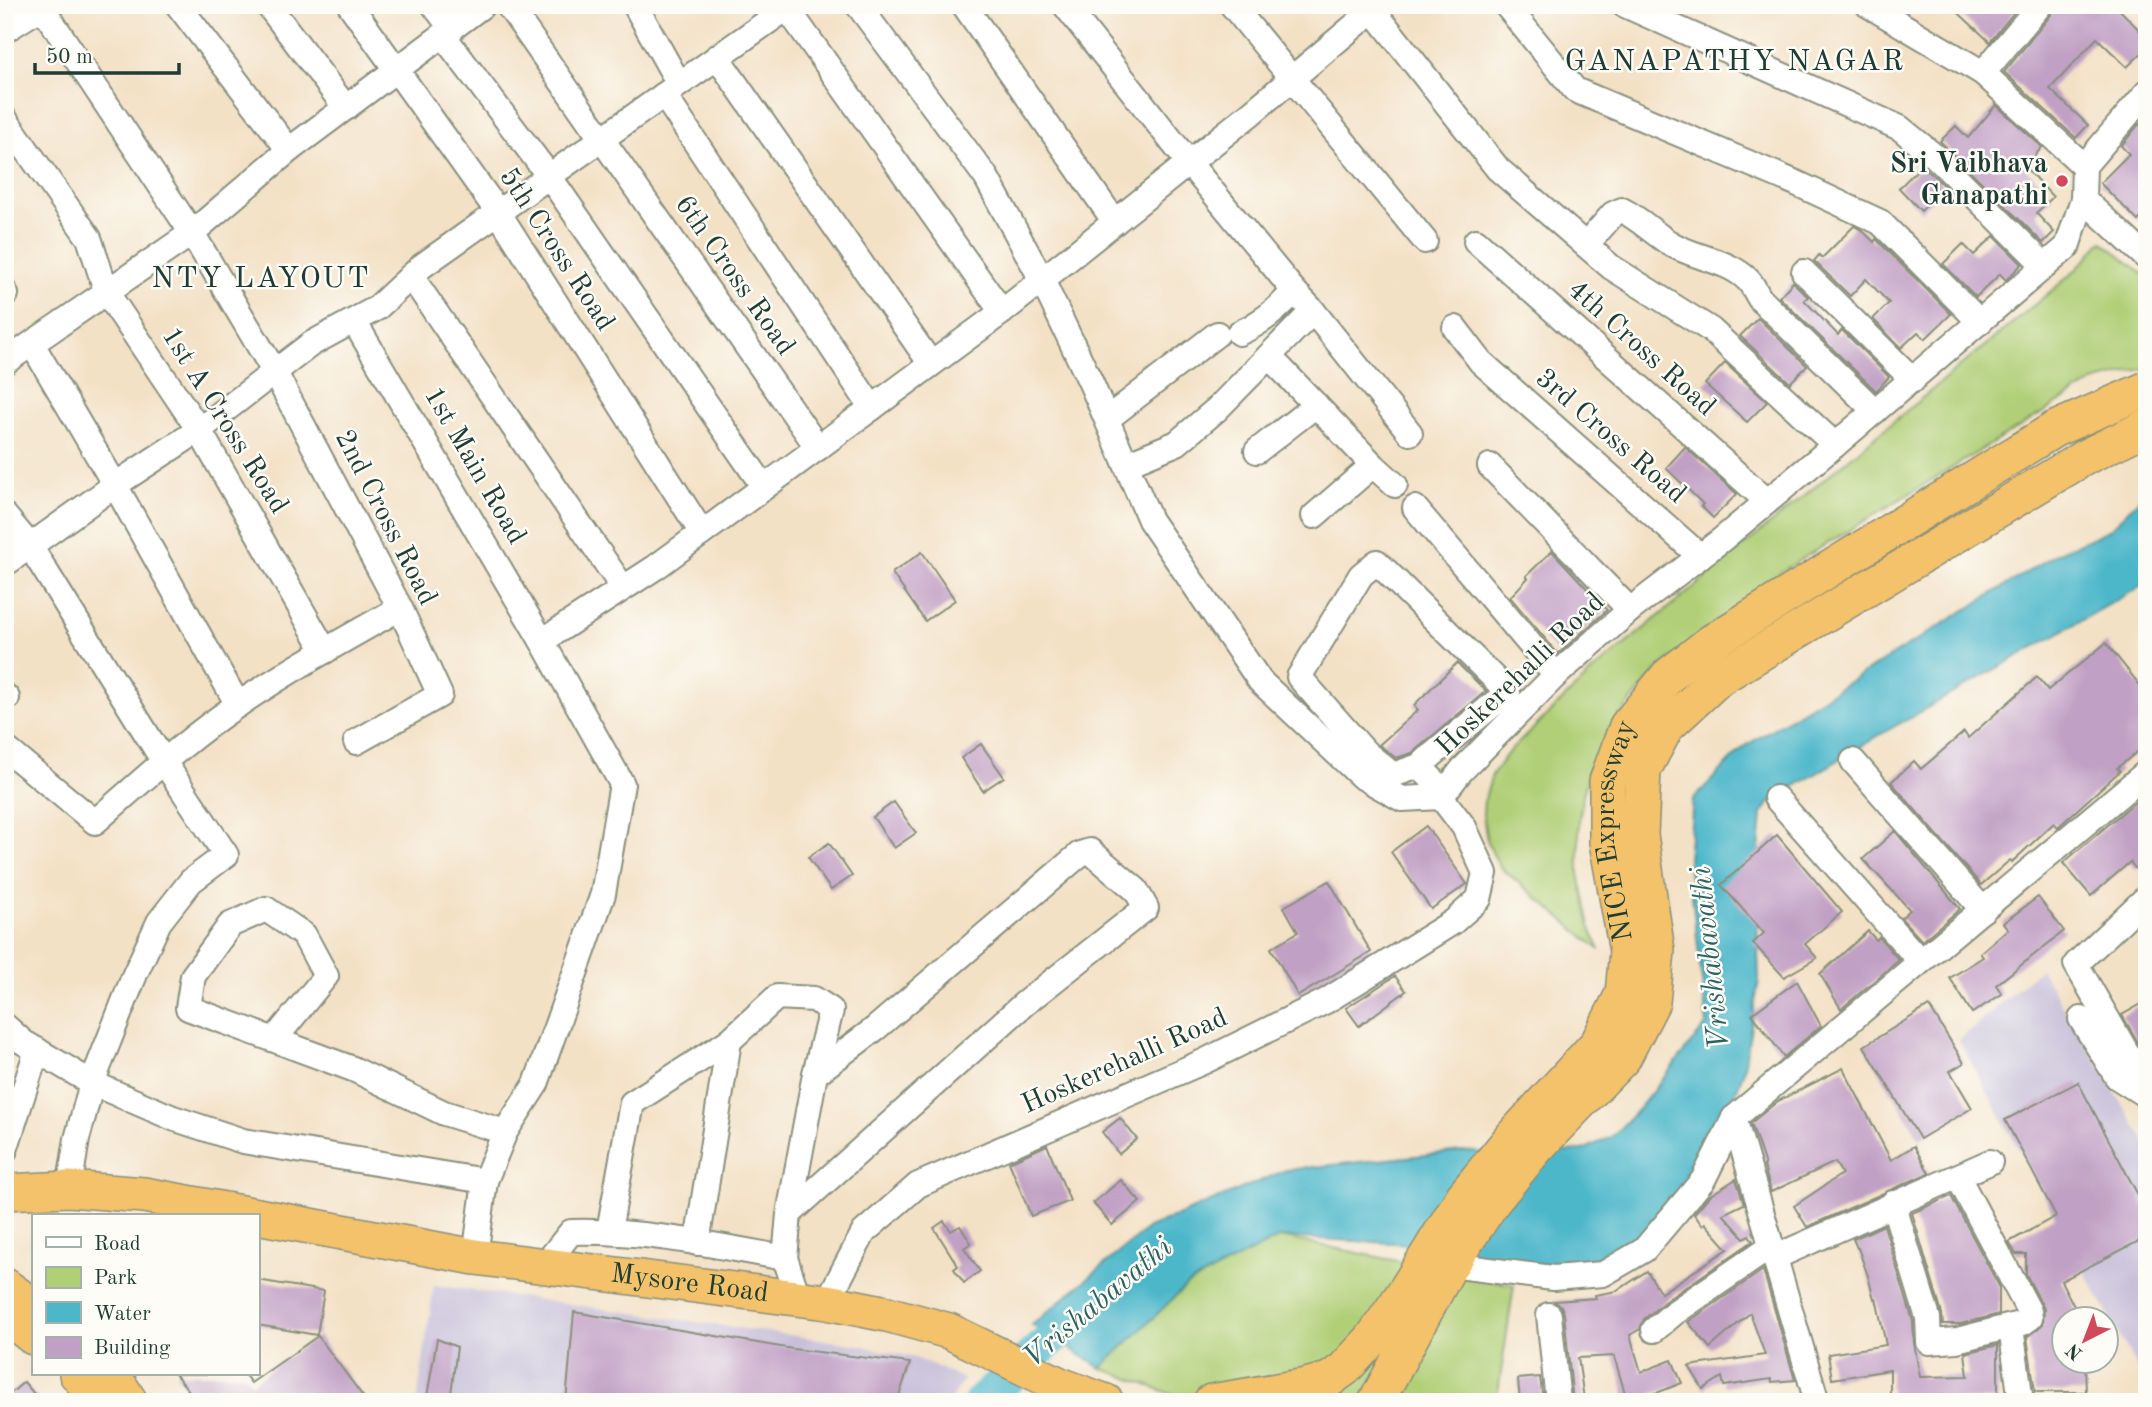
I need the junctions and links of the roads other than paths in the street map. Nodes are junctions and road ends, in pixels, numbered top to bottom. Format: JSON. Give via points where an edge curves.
{"nodes":[{"id":1,"x":178,"y":5,"type":"edge"},
{"id":2,"x":268,"y":5,"type":"edge"},
{"id":3,"x":350,"y":5,"type":"edge"},
{"id":4,"x":434,"y":5,"type":"edge"},
{"id":5,"x":483,"y":5,"type":"edge"},
{"id":6,"x":508,"y":5,"type":"edge"},
{"id":7,"x":635,"y":5,"type":"edge"},
{"id":8,"x":858,"y":5,"type":"edge"},
{"id":9,"x":964,"y":5,"type":"edge"},
{"id":10,"x":1065,"y":5,"type":"edge"},
{"id":11,"x":1232,"y":5,"type":"edge"},
{"id":12,"x":1506,"y":5,"type":"edge"},
{"id":13,"x":1625,"y":5,"type":"edge"},
{"id":14,"x":2040,"y":5,"type":"edge"},
{"id":15,"x":43,"y":6,"type":"edge"},
{"id":16,"x":787,"y":6,"type":"edge"},
{"id":17,"x":1373,"y":7,"type":"edge"},
{"id":18,"x":1878,"y":7,"type":"edge"},
{"id":19,"x":5,"y":30,"type":"edge"},
{"id":20,"x":447,"y":32,"type":"junction"},
{"id":21,"x":717,"y":57,"type":"junction"},
{"id":22,"x":397,"y":69,"type":"junction"},
{"id":23,"x":1983,"y":73,"type":"junction"},
{"id":24,"x":1292,"y":79,"type":"junction"},
{"id":25,"x":672,"y":90,"type":"junction"},
{"id":26,"x":2147,"y":92,"type":"edge"},
{"id":27,"x":346,"y":108,"type":"junction"},
{"id":28,"x":5,"y":119,"type":"edge"},
{"id":29,"x":601,"y":139,"type":"junction"},
{"id":30,"x":289,"y":150,"type":"junction"},
{"id":31,"x":1189,"y":163,"type":"junction"},
{"id":32,"x":2084,"y":166,"type":"junction"},
{"id":33,"x":549,"y":176,"type":"junction"},
{"id":34,"x":2083,"y":199,"type":"junction"},
{"id":35,"x":498,"y":212,"type":"junction"},
{"id":36,"x":1115,"y":222,"type":"junction"},
{"id":37,"x":192,"y":233,"type":"junction"},
{"id":38,"x":1424,"y":241,"type":"dead end"},
{"id":39,"x":1476,"y":241,"type":"dead end"},
{"id":40,"x":1586,"y":245,"type":"junction"},
{"id":41,"x":2147,"y":258,"type":"edge"},
{"id":42,"x":2045,"y":266,"type":"junction"},
{"id":43,"x":1804,"y":272,"type":"dead end"},
{"id":44,"x":411,"y":276,"type":"junction"},
{"id":45,"x":1042,"y":280,"type":"junction"},
{"id":46,"x":1294,"y":291,"type":"junction"},
{"id":47,"x":107,"y":293,"type":"junction"},
{"id":48,"x":1313,"y":311,"type":"junction"},
{"id":49,"x":1002,"y":312,"type":"junction"},
{"id":50,"x":355,"y":321,"type":"junction"},
{"id":51,"x":1980,"y":322,"type":"junction"},
{"id":52,"x":1455,"y":328,"type":"dead end"},
{"id":53,"x":32,"y":344,"type":"junction"},
{"id":54,"x":1269,"y":356,"type":"junction"},
{"id":55,"x":5,"y":362,"type":"edge"},
{"id":56,"x":931,"y":364,"type":"junction"},
{"id":57,"x":274,"y":370,"type":"junction"},
{"id":58,"x":1913,"y":380,"type":"junction"},
{"id":59,"x":2147,"y":389,"type":"edge"},
{"id":60,"x":1316,"y":405,"type":"junction"},
{"id":61,"x":872,"y":408,"type":"junction"},
{"id":62,"x":1875,"y":411,"type":"junction"},
{"id":63,"x":1107,"y":419,"type":"junction"},
{"id":64,"x":2147,"y":427,"type":"edge"},
{"id":65,"x":200,"y":430,"type":"junction"},
{"id":66,"x":1410,"y":433,"type":"dead end"},
{"id":67,"x":1835,"y":445,"type":"junction"},
{"id":68,"x":818,"y":448,"type":"junction"},
{"id":69,"x":1257,"y":451,"type":"dead end"},
{"id":70,"x":1126,"y":464,"type":"junction"},
{"id":71,"x":1373,"y":465,"type":"junction"},
{"id":72,"x":1490,"y":466,"type":"dead end"},
{"id":73,"x":116,"y":485,"type":"junction"},
{"id":74,"x":1395,"y":485,"type":"dead end"},
{"id":75,"x":764,"y":487,"type":"junction"},
{"id":76,"x":1767,"y":501,"type":"junction"},
{"id":77,"x":1415,"y":508,"type":"dead end"},
{"id":78,"x":5,"y":516,"type":"edge"},
{"id":79,"x":1314,"y":516,"type":"dead end"},
{"id":80,"x":702,"y":533,"type":"junction"},
{"id":81,"x":30,"y":546,"type":"junction"},
{"id":82,"x":1700,"y":556,"type":"junction"},
{"id":83,"x":5,"y":564,"type":"edge"},
{"id":84,"x":623,"y":588,"type":"junction"},
{"id":85,"x":400,"y":608,"type":"junction"},
{"id":86,"x":1630,"y":610,"type":"junction"},
{"id":87,"x":542,"y":641,"type":"junction"},
{"id":88,"x":324,"y":651,"type":"junction"},
{"id":89,"x":1556,"y":675,"type":"junction"},
{"id":90,"x":238,"y":705,"type":"junction"},
{"id":91,"x":356,"y":742,"type":"dead end"},
{"id":92,"x":5,"y":748,"type":"edge"},
{"id":93,"x":1853,"y":761,"type":"dead end"},
{"id":94,"x":164,"y":762,"type":"junction"},
{"id":95,"x":1419,"y":766,"type":"junction"},
{"id":96,"x":2147,"y":772,"type":"edge"},
{"id":97,"x":1443,"y":795,"type":"junction"},
{"id":98,"x":1776,"y":798,"type":"dead end"},
{"id":99,"x":2147,"y":898,"type":"edge"},
{"id":100,"x":1983,"y":910,"type":"junction"},
{"id":101,"x":1920,"y":961,"type":"junction"},
{"id":102,"x":2081,"y":1019,"type":"dead end"},
{"id":103,"x":5,"y":1026,"type":"edge"},
{"id":104,"x":274,"y":1040,"type":"junction"},
{"id":105,"x":729,"y":1041,"type":"junction"},
{"id":106,"x":37,"y":1051,"type":"junction"},
{"id":107,"x":815,"y":1074,"type":"junction"},
{"id":108,"x":92,"y":1083,"type":"junction"},
{"id":109,"x":2147,"y":1088,"type":"edge"},
{"id":110,"x":2147,"y":1096,"type":"edge"},
{"id":111,"x":1734,"y":1118,"type":"junction"},
{"id":112,"x":9,"y":1122,"type":"edge"},
{"id":113,"x":505,"y":1132,"type":"junction"},
{"id":114,"x":1525,"y":1141,"type":"junction"},
{"id":115,"x":5,"y":1150,"type":"edge"},
{"id":116,"x":1990,"y":1163,"type":"dead end"},
{"id":117,"x":1958,"y":1177,"type":"junction"},
{"id":118,"x":485,"y":1181,"type":"junction"},
{"id":119,"x":69,"y":1189,"type":"junction"},
{"id":120,"x":5,"y":1192,"type":"edge"},
{"id":121,"x":1893,"y":1203,"type":"junction"},
{"id":122,"x":246,"y":1214,"type":"edge"},
{"id":123,"x":789,"y":1214,"type":"junction"},
{"id":124,"x":259,"y":1216,"type":"edge"},
{"id":125,"x":609,"y":1231,"type":"junction"},
{"id":126,"x":697,"y":1242,"type":"junction"},
{"id":127,"x":1772,"y":1252,"type":"junction"},
{"id":128,"x":1447,"y":1255,"type":"junction"},
{"id":129,"x":475,"y":1257,"type":"junction"},
{"id":130,"x":785,"y":1258,"type":"junction"},
{"id":131,"x":544,"y":1266,"type":"junction"},
{"id":132,"x":5,"y":1286,"type":"edge"},
{"id":133,"x":813,"y":1301,"type":"junction"},
{"id":134,"x":32,"y":1305,"type":"edge"},
{"id":135,"x":5,"y":1315,"type":"edge"},
{"id":136,"x":1549,"y":1315,"type":"dead end"},
{"id":137,"x":2011,"y":1327,"type":"junction"},
{"id":138,"x":1654,"y":1329,"type":"dead end"},
{"id":139,"x":32,"y":1335,"type":"edge"},
{"id":140,"x":79,"y":1376,"type":"edge"},
{"id":141,"x":113,"y":1376,"type":"edge"},
{"id":142,"x":1086,"y":1397,"type":"edge"},
{"id":143,"x":101,"y":1402,"type":"edge"},
{"id":144,"x":130,"y":1402,"type":"edge"},
{"id":145,"x":1211,"y":1402,"type":"edge"},
{"id":146,"x":1376,"y":1402,"type":"edge"},
{"id":147,"x":1558,"y":1402,"type":"edge"},
{"id":148,"x":1817,"y":1402,"type":"edge"},
{"id":149,"x":2021,"y":1402,"type":"edge"}],
"edges":[{"from":1,"to":30,"type":"street"},
{"from":2,"to":27,"type":"street"},
{"from":3,"to":22,"type":"street","name":"5th Cross Road"},
{"from":4,"to":20,"type":"street"},
{"from":5,"to":20,"type":"street"},
{"from":6,"to":29,"type":"street","name":"6th Cross Road"},
{"from":7,"to":25,"type":"street"},
{"from":8,"to":45,"type":"street","via":[[986,177]]},
{"from":9,"to":36,"type":"street"},
{"from":10,"to":31,"type":"street"},
{"from":11,"to":24,"type":"street"},
{"from":12,"to":51,"type":"street","via":[[1575,90],[1880,222]]},
{"from":13,"to":42,"type":"street","via":[[1900,128],[1938,159]]},
{"from":14,"to":23,"type":"street"},
{"from":15,"to":19,"type":"street"},
{"from":15,"to":37,"type":"street","name":"2nd Cross Road"},
{"from":16,"to":21,"type":"street"},
{"from":16,"to":49,"type":"street"},
{"from":17,"to":24,"type":"street"},
{"from":17,"to":40,"type":"street","via":[[1498,169]]},
{"from":18,"to":23,"type":"street"},
{"from":20,"to":22,"type":"street"},
{"from":20,"to":33,"type":"street"},
{"from":21,"to":25,"type":"street"},
{"from":21,"to":56,"type":"street"},
{"from":22,"to":27,"type":"street"},
{"from":22,"to":35,"type":"street","name":"5th Cross Road"},
{"from":23,"to":32,"type":"street"},
{"from":24,"to":31,"type":"street"},
{"from":24,"to":38,"type":"street"},
{"from":25,"to":29,"type":"street"},
{"from":25,"to":61,"type":"street"},
{"from":26,"to":32,"type":"street"},
{"from":27,"to":30,"type":"street"},
{"from":28,"to":47,"type":"street","name":"1st A Cross Road","via":[[89,238]]},
{"from":29,"to":33,"type":"street"},
{"from":29,"to":68,"type":"street","name":"6th Cross Road"},
{"from":30,"to":37,"type":"street"},
{"from":31,"to":36,"type":"street"},
{"from":31,"to":46,"type":"street"},
{"from":32,"to":34,"type":"street","name":"Hoskerehalli Road"},
{"from":33,"to":35,"type":"street"},
{"from":33,"to":75,"type":"street"},
{"from":34,"to":41,"type":"street"},
{"from":34,"to":42,"type":"street","name":"Hoskerehalli Road","via":[[2067,247]]},
{"from":35,"to":44,"type":"street"},
{"from":35,"to":80,"type":"street","name":"5th Cross Road"},
{"from":36,"to":45,"type":"street"},
{"from":37,"to":47,"type":"street"},
{"from":37,"to":57,"type":"street","name":"2nd Cross Road"},
{"from":39,"to":76,"type":"street","name":"4th Cross Road"},
{"from":40,"to":62,"type":"street","via":[[1622,210],[1678,248],[1733,270]]},
{"from":40,"to":67,"type":"street","via":[[1611,267],[1711,330]]},
{"from":42,"to":51,"type":"street","name":"Hoskerehalli Road"},
{"from":43,"to":58,"type":"street"},
{"from":44,"to":50,"type":"street"},
{"from":44,"to":84,"type":"street"},
{"from":45,"to":49,"type":"street"},
{"from":45,"to":63,"type":"street"},
{"from":46,"to":48,"type":"street"},
{"from":46,"to":63,"type":"street","via":[[1261,324],[1228,334]]},
{"from":47,"to":53,"type":"street"},
{"from":47,"to":65,"type":"street","name":"1st A Cross Road"},
{"from":48,"to":54,"type":"street"},
{"from":48,"to":66,"type":"street"},
{"from":49,"to":56,"type":"street"},
{"from":50,"to":57,"type":"street"},
{"from":50,"to":87,"type":"street","name":"1st Main Road"},
{"from":51,"to":58,"type":"street","name":"Hoskerehalli Road"},
{"from":52,"to":82,"type":"street","name":"3rd Cross Road","via":[[1481,362]]},
{"from":53,"to":55,"type":"street"},
{"from":53,"to":73,"type":"street"},
{"from":54,"to":60,"type":"street"},
{"from":54,"to":70,"type":"street","via":[[1177,443]]},
{"from":56,"to":61,"type":"street"},
{"from":57,"to":65,"type":"street"},
{"from":57,"to":85,"type":"street","name":"2nd Cross Road"},
{"from":58,"to":62,"type":"street","name":"Hoskerehalli Road"},
{"from":59,"to":114,"type":"highway","name":"NICE Expressway","via":[[2055,429],[1710,643],[1668,676],[1627,726],[1608,781],[1607,842],[1627,951],[1623,994],[1598,1043]]},
{"from":60,"to":69,"type":"street"},
{"from":60,"to":71,"type":"street"},
{"from":61,"to":68,"type":"street"},
{"from":62,"to":67,"type":"street","name":"Hoskerehalli Road"},
{"from":63,"to":70,"type":"street"},
{"from":64,"to":114,"type":"highway","name":"NICE Expressway","via":[[2085,457],[1719,678],[1666,727],[1643,771],[1641,809],[1640,835],[1657,951],[1652,1002],[1623,1058]]},
{"from":65,"to":73,"type":"street"},
{"from":65,"to":88,"type":"street","name":"1st A Cross Road"},
{"from":67,"to":76,"type":"street","name":"Hoskerehalli Road"},
{"from":68,"to":75,"type":"street"},
{"from":70,"to":97,"type":"street","via":[[1150,520],[1260,681],[1361,776],[1402,799]]},
{"from":71,"to":74,"type":"street"},
{"from":71,"to":79,"type":"street"},
{"from":72,"to":86,"type":"street"},
{"from":73,"to":81,"type":"street"},
{"from":73,"to":90,"type":"street"},
{"from":75,"to":80,"type":"street"},
{"from":76,"to":82,"type":"street","name":"Hoskerehalli Road"},
{"from":77,"to":89,"type":"street"},
{"from":78,"to":81,"type":"street"},
{"from":80,"to":84,"type":"street"},
{"from":81,"to":83,"type":"street"},
{"from":81,"to":94,"type":"street"},
{"from":82,"to":86,"type":"street","name":"Hoskerehalli Road"},
{"from":84,"to":87,"type":"street"},
{"from":85,"to":88,"type":"street"},
{"from":85,"to":91,"type":"street","name":"2nd Cross Road","via":[[440,695]]},
{"from":86,"to":89,"type":"street","name":"Hoskerehalli Road"},
{"from":87,"to":113,"type":"street","name":"1st Main Road","via":[[622,784],[603,894],[536,1084]]},
{"from":88,"to":90,"type":"street"},
{"from":89,"to":97,"type":"street","name":"Hoskerehalli Road"},
{"from":90,"to":94,"type":"street"},
{"from":92,"to":94,"type":"street","via":[[95,822]]},
{"from":93,"to":100,"type":"street"},
{"from":94,"to":108,"type":"street","via":[[226,855],[191,881],[159,922]]},
{"from":95,"to":95,"type":"street","via":[[1508,692],[1377,562],[1361,575],[1299,677],[1365,752],[1393,775]]},
{"from":95,"to":97,"type":"street"},
{"from":96,"to":100,"type":"street"},
{"from":97,"to":133,"type":"street","name":"Hoskerehalli Road","via":[[1485,873],[1479,899],[1453,922],[1326,1001],[1253,1037],[918,1185],[864,1232]]},
{"from":98,"to":101,"type":"street"},
{"from":99,"to":109,"type":"street","via":[[2076,964]]},
{"from":100,"to":101,"type":"street"},
{"from":101,"to":111,"type":"street"},
{"from":102,"to":110,"type":"street","via":[[2117,1077]]},
{"from":103,"to":106,"type":"street"},
{"from":104,"to":104,"type":"street","via":[[188,1009],[192,976],[229,925],[266,909],[304,935],[326,976]]},
{"from":104,"to":113,"type":"street","via":[[353,1069],[444,1113]]},
{"from":105,"to":107,"type":"street","via":[[778,997],[814,999],[831,1010]]},
{"from":105,"to":125,"type":"street","via":[[632,1103]]},
{"from":105,"to":126,"type":"street"},
{"from":106,"to":108,"type":"street"},
{"from":106,"to":112,"type":"street"},
{"from":107,"to":123,"type":"street"},
{"from":107,"to":123,"type":"street","via":[[876,1028],[1080,854],[1090,851],[1136,890],[1146,908],[1025,1003]]},
{"from":108,"to":118,"type":"street","via":[[173,1118],[243,1141]]},
{"from":108,"to":119,"type":"street"},
{"from":111,"to":127,"type":"street"},
{"from":111,"to":128,"type":"street","via":[[1703,1180],[1653,1240],[1603,1274],[1553,1278]]},
{"from":112,"to":115,"type":"street"},
{"from":113,"to":118,"type":"street","name":"1st Main Road"},
{"from":114,"to":128,"type":"highway","name":"NICE Expressway","via":[[1493,1201]]},
{"from":116,"to":117,"type":"street"},
{"from":117,"to":121,"type":"street"},
{"from":117,"to":137,"type":"street","via":[[2029,1311],[2030,1318]]},
{"from":118,"to":129,"type":"street","name":"1st Main Road"},
{"from":119,"to":120,"type":"highway","name":"Mysore Road"},
{"from":119,"to":122,"type":"highway","name":"Mysore Road","via":[[144,1195]]},
{"from":121,"to":127,"type":"street"},
{"from":121,"to":137,"type":"street","via":[[1928,1318],[1929,1342]]},
{"from":123,"to":130,"type":"street"},
{"from":124,"to":129,"type":"highway","name":"Mysore Road"},
{"from":125,"to":126,"type":"street"},
{"from":125,"to":131,"type":"street","via":[[571,1232]]},
{"from":126,"to":130,"type":"street"},
{"from":127,"to":138,"type":"street"},
{"from":127,"to":148,"type":"street"},
{"from":128,"to":145,"type":"highway","name":"NICE Expressway","via":[[1406,1290],[1372,1339],[1329,1380]]},
{"from":128,"to":146,"type":"highway","name":"NICE Expressway"},
{"from":129,"to":131,"type":"highway","name":"Mysore Road"},
{"from":130,"to":133,"type":"street"},
{"from":131,"to":133,"type":"highway","name":"Mysore Road"},
{"from":132,"to":134,"type":"highway"},
{"from":133,"to":142,"type":"highway","name":"Mysore Road","via":[[887,1314],[956,1335]]},
{"from":135,"to":139,"type":"highway"},
{"from":136,"to":147,"type":"street"},
{"from":137,"to":149,"type":"street"},
{"from":140,"to":143,"type":"highway"},
{"from":141,"to":144,"type":"highway"}]}
